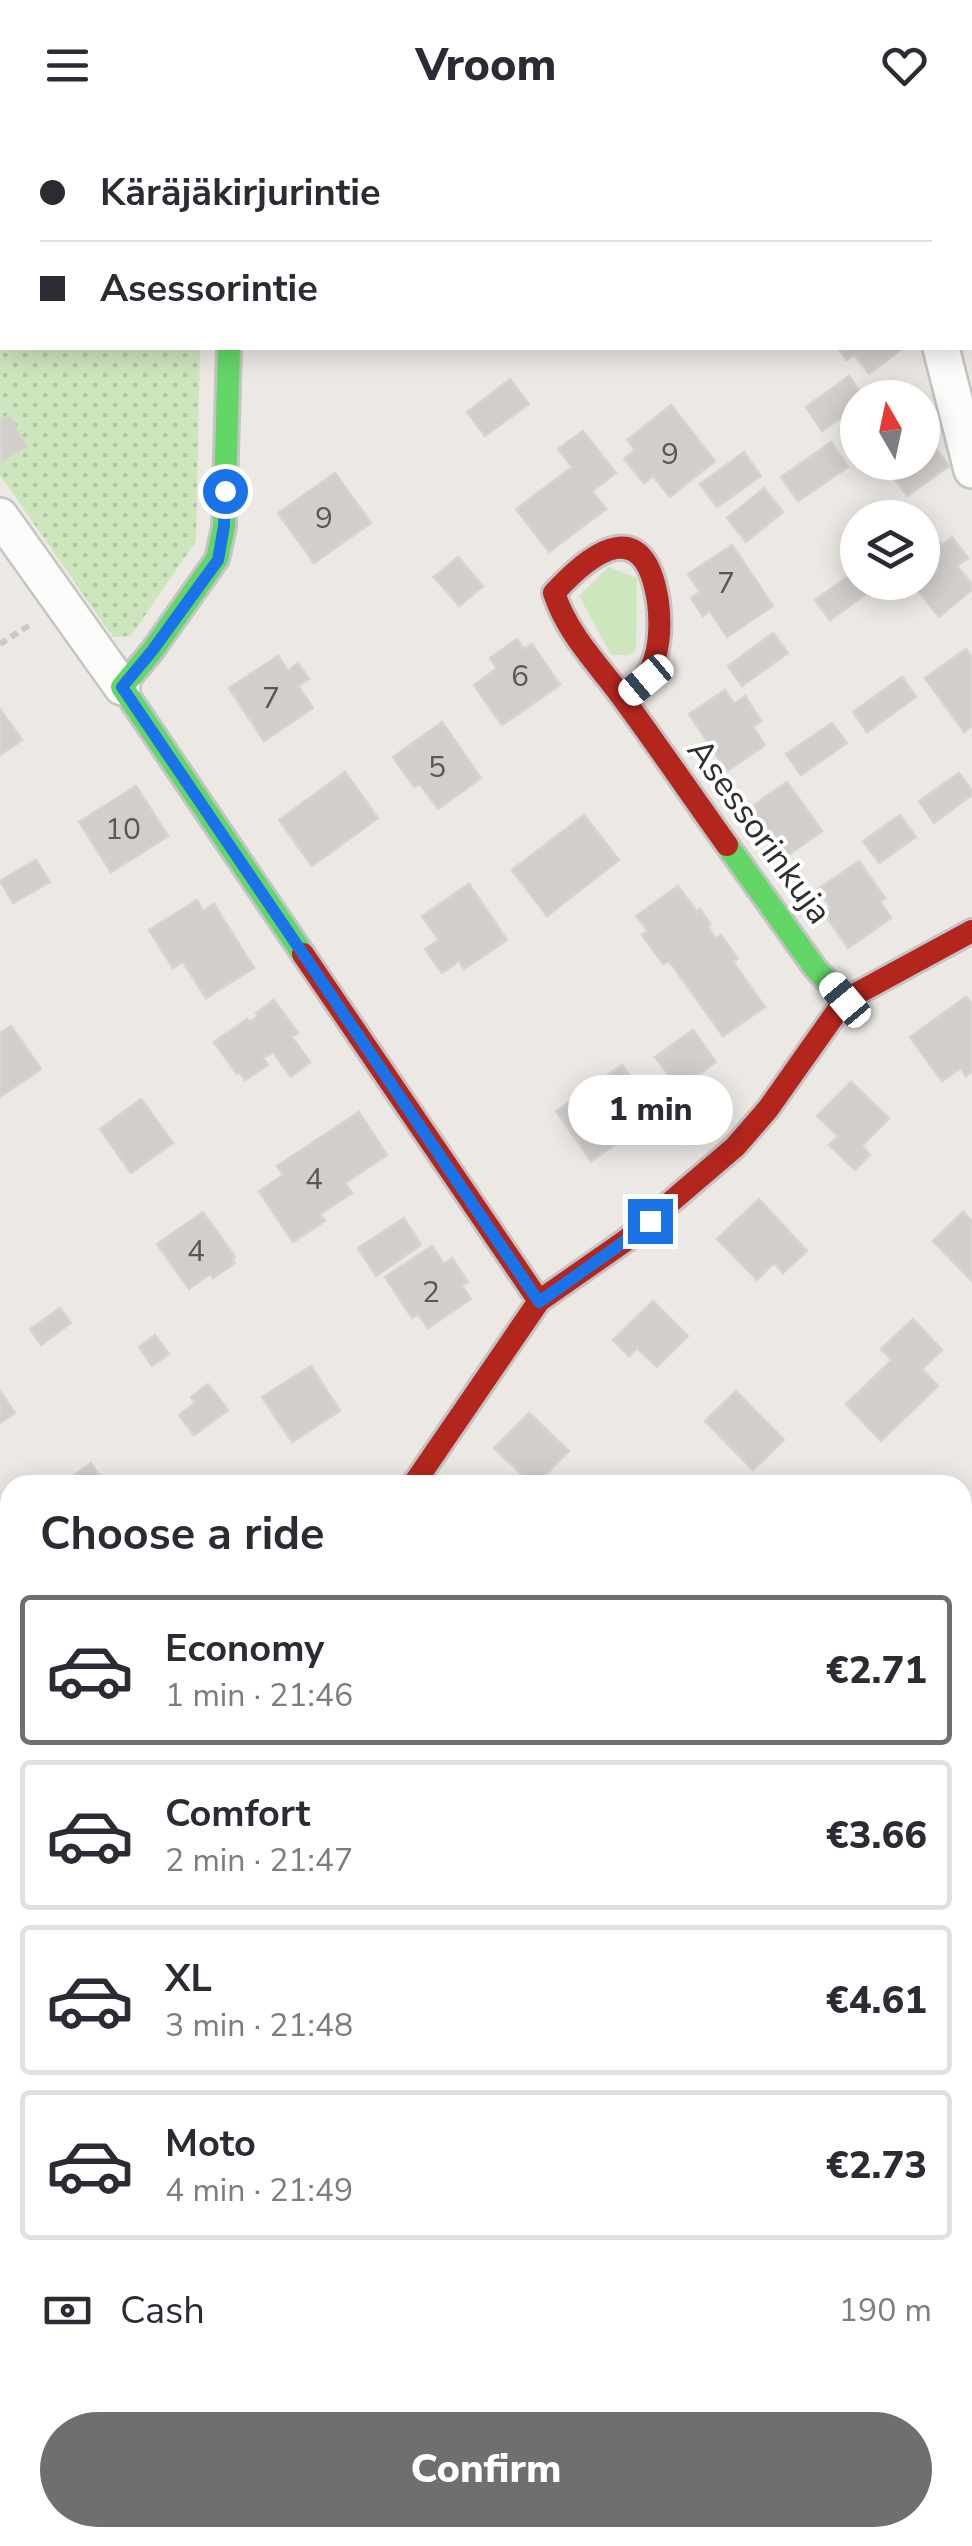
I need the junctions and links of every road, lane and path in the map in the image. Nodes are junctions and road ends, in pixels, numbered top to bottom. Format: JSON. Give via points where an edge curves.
{"nodes":[{"id":1,"x":229,"y":350,"type":"edge"},
{"id":2,"x":942,"y":350,"type":"edge"},
{"id":3,"x":972,"y":470,"type":"edge"},
{"id":4,"x":0,"y":516,"type":"edge"},
{"id":5,"x":122,"y":687,"type":"junction"},
{"id":6,"x":623,"y":698,"type":"junction"},
{"id":7,"x":972,"y":931,"type":"edge"},
{"id":8,"x":845,"y":1000,"type":"junction"},
{"id":9,"x":539,"y":1302,"type":"junction"},
{"id":10,"x":420,"y":1475,"type":"edge"}],
"edges":[{"from":1,"to":5,"type":"street","via":[[218,560]]},
{"from":2,"to":3,"type":"street"},
{"from":4,"to":5,"type":"street"},
{"from":5,"to":9,"type":"street"},
{"from":6,"to":6,"type":"street","name":"Asessorinkuja","via":[[646,680],[660,627],[653,570],[643,552],[625,546],[588,561],[554,594],[576,643]]},
{"from":6,"to":8,"type":"street","name":"Asessorinkuja","via":[[814,968]]},
{"from":7,"to":8,"type":"street"},
{"from":8,"to":9,"type":"street","via":[[735,1147],[625,1241]]},
{"from":9,"to":10,"type":"street"}]}
